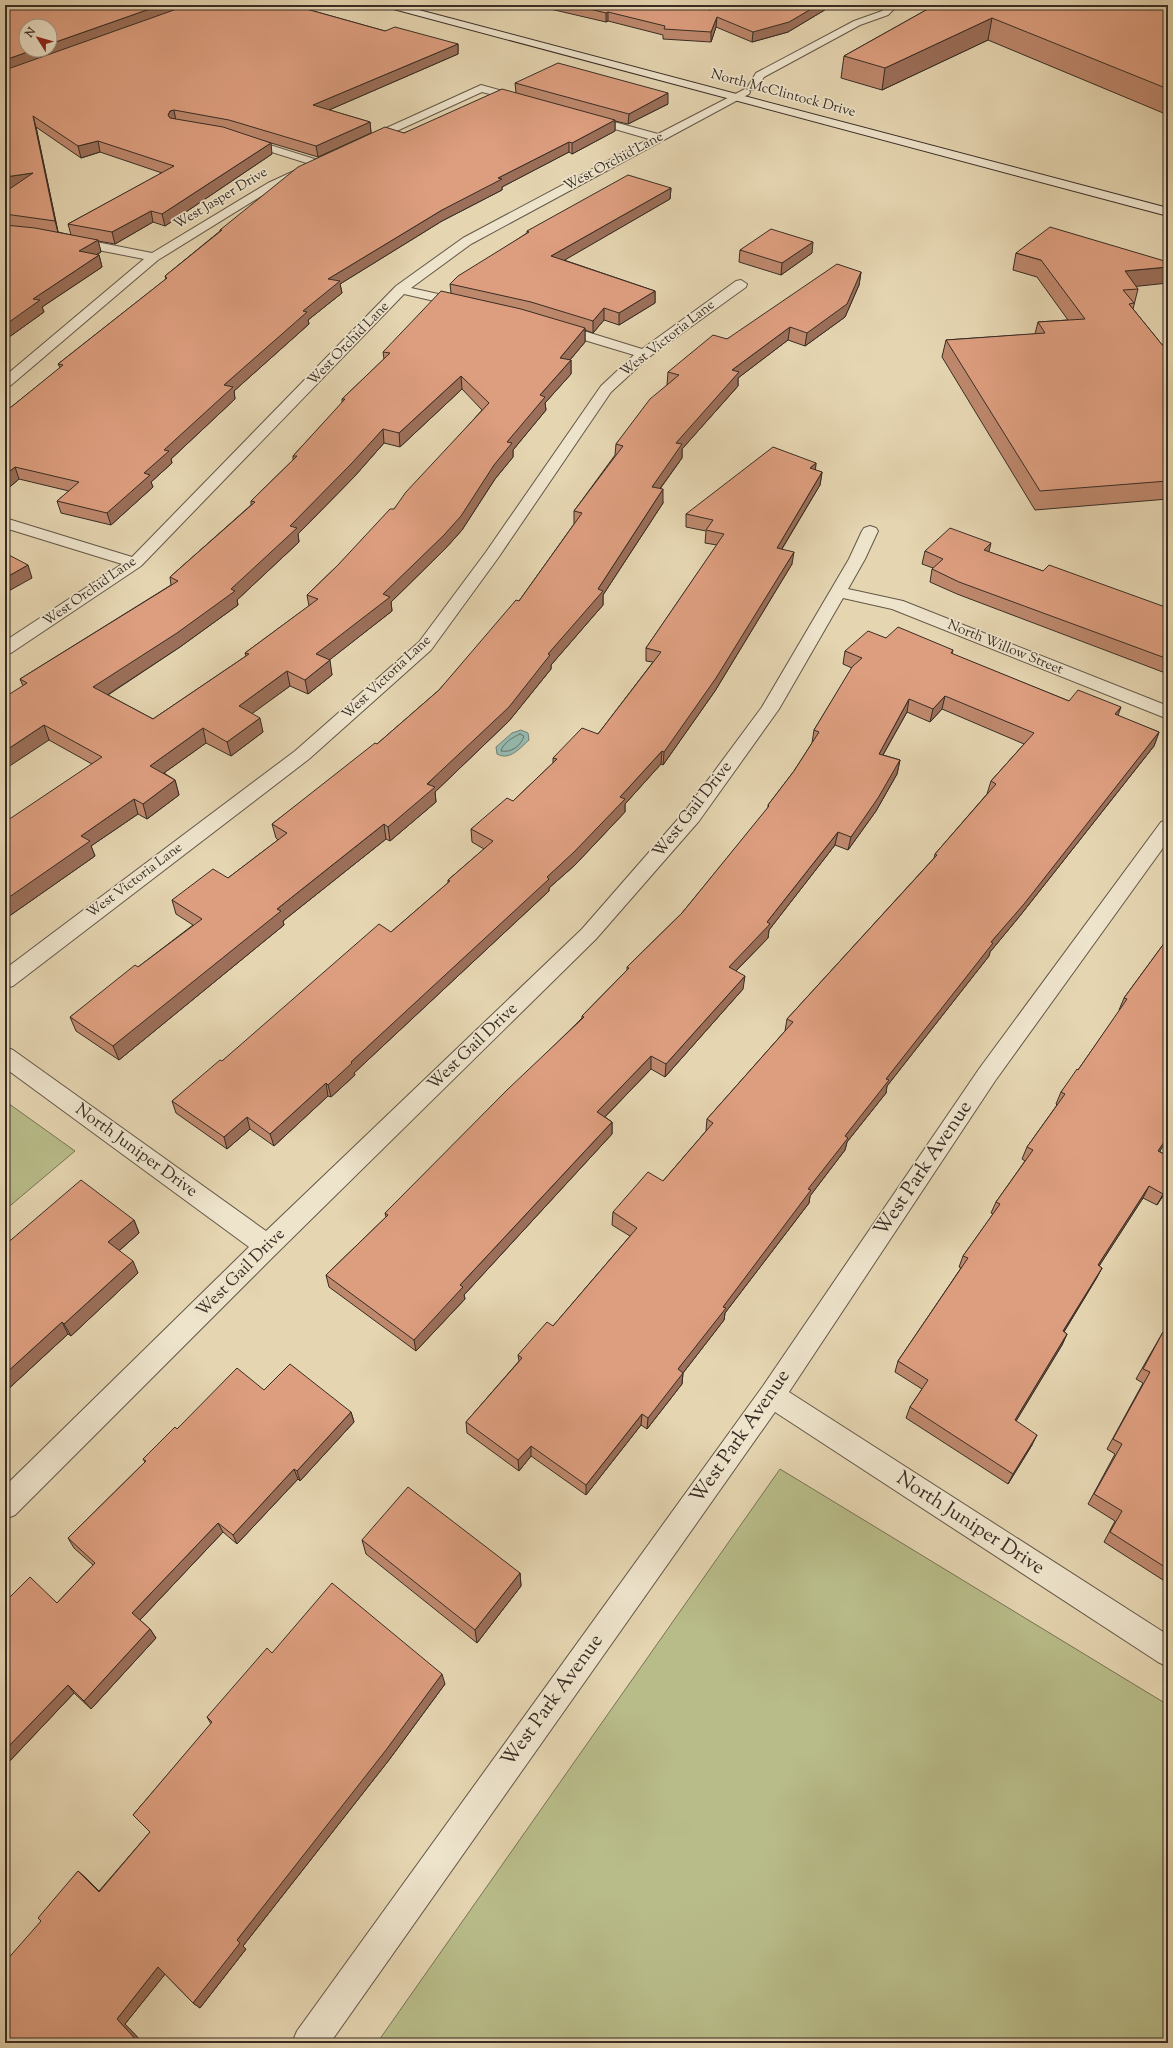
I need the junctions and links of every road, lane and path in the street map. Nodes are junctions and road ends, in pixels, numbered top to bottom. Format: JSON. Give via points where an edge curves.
{"nodes":[{"id":1,"x":390,"y":5,"type":"edge"},
{"id":2,"x":893,"y":5,"type":"edge"},
{"id":3,"x":885,"y":13,"type":"junction"},
{"id":4,"x":881,"y":26,"type":"dead end"},
{"id":5,"x":767,"y":88,"type":"dead end"},
{"id":6,"x":743,"y":90,"type":"junction"},
{"id":7,"x":533,"y":103,"type":"edge"},
{"id":8,"x":578,"y":115,"type":"edge"},
{"id":9,"x":234,"y":137,"type":"edge"},
{"id":10,"x":658,"y":138,"type":"junction"},
{"id":11,"x":353,"y":147,"type":"edge"},
{"id":12,"x":331,"y":156,"type":"edge"},
{"id":13,"x":317,"y":163,"type":"junction"},
{"id":14,"x":1168,"y":212,"type":"edge"},
{"id":15,"x":61,"y":238,"type":"edge"},
{"id":16,"x":154,"y":257,"type":"junction"},
{"id":17,"x":741,"y":284,"type":"dead end"},
{"id":18,"x":401,"y":289,"type":"junction"},
{"id":19,"x":481,"y":308,"type":"edge"},
{"id":20,"x":541,"y":323,"type":"edge"},
{"id":21,"x":644,"y":354,"type":"junction"},
{"id":22,"x":5,"y":383,"type":"edge"},
{"id":23,"x":5,"y":523,"type":"edge"},
{"id":24,"x":870,"y":531,"type":"dead end"},
{"id":25,"x":135,"y":562,"type":"junction"},
{"id":26,"x":839,"y":592,"type":"junction"},
{"id":27,"x":5,"y":649,"type":"edge"},
{"id":28,"x":1168,"y":713,"type":"edge"},
{"id":29,"x":1168,"y":826,"type":"edge"},
{"id":30,"x":5,"y":980,"type":"edge"},
{"id":31,"x":5,"y":1056,"type":"edge"},
{"id":32,"x":267,"y":1246,"type":"junction"},
{"id":33,"x":772,"y":1395,"type":"junction"},
{"id":34,"x":5,"y":1505,"type":"edge"},
{"id":35,"x":1168,"y":1652,"type":"edge"},
{"id":36,"x":309,"y":2043,"type":"edge"}],
"edges":[{"from":1,"to":6,"type":"street","name":"North McClintock Drive"},
{"from":2,"to":3,"type":"street"},
{"from":3,"to":4,"type":"street"},
{"from":3,"to":6,"type":"street","via":[[857,23],[760,75]]},
{"from":5,"to":6,"type":"street","name":"North McClintock Drive"},
{"from":6,"to":10,"type":"street","name":"West Orchid Lane"},
{"from":6,"to":14,"type":"street","name":"North McClintock Drive"},
{"from":7,"to":11,"type":"street","via":[[481,88]]},
{"from":8,"to":10,"type":"street"},
{"from":9,"to":13,"type":"street"},
{"from":10,"to":18,"type":"street","name":"West Orchid Lane","via":[[467,241]]},
{"from":12,"to":13,"type":"street","name":"West Jasper Drive"},
{"from":13,"to":16,"type":"street","name":"West Jasper Drive","via":[[272,185],[206,223]]},
{"from":15,"to":16,"type":"street"},
{"from":16,"to":22,"type":"street","name":"West Jasper Drive"},
{"from":17,"to":21,"type":"street","name":"West Victoria Lane"},
{"from":18,"to":19,"type":"street"},
{"from":18,"to":25,"type":"street","name":"West Orchid Lane"},
{"from":20,"to":21,"type":"street"},
{"from":21,"to":30,"type":"street","name":"West Victoria Lane","via":[[606,389],[492,555],[425,646],[302,755]]},
{"from":23,"to":25,"type":"street"},
{"from":24,"to":26,"type":"street","name":"West Gail Drive"},
{"from":25,"to":27,"type":"street","name":"West Orchid Lane"},
{"from":26,"to":28,"type":"street","name":"North Willow Street","via":[[898,605]]},
{"from":26,"to":32,"type":"street","name":"West Gail Drive","via":[[770,709],[692,816],[594,928]]},
{"from":29,"to":33,"type":"street","name":"West Park Avenue","via":[[987,1075]]},
{"from":31,"to":32,"type":"street","name":"North Juniper Drive"},
{"from":32,"to":34,"type":"street","name":"West Gail Drive"},
{"from":33,"to":35,"type":"street","name":"North Juniper Drive"},
{"from":33,"to":36,"type":"street","name":"West Park Avenue"}]}
